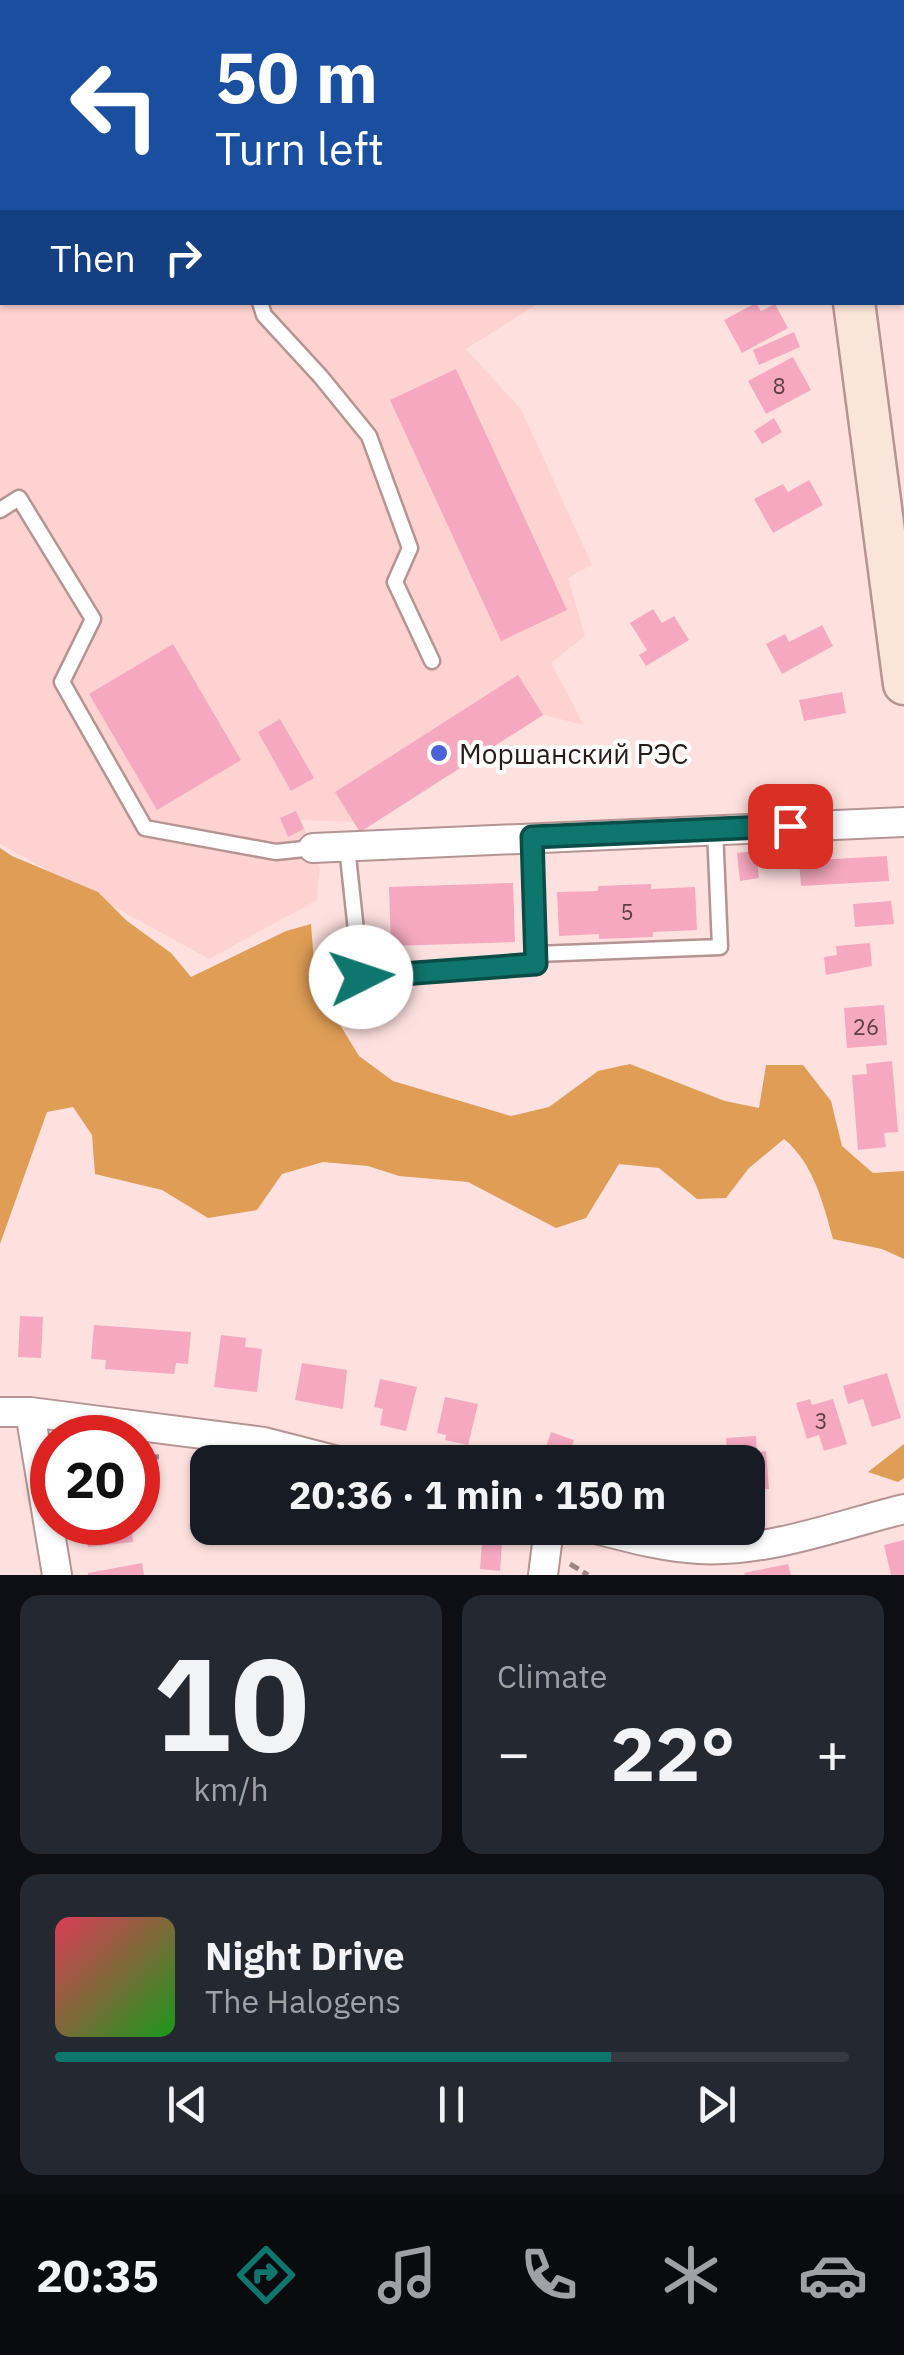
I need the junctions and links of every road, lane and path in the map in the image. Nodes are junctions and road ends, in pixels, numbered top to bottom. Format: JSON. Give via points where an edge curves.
{"nodes":[{"id":1,"x":261,"y":305,"type":"edge"},
{"id":2,"x":854,"y":305,"type":"edge"},
{"id":3,"x":0,"y":510,"type":"edge"},
{"id":4,"x":432,"y":660,"type":"dead end"},
{"id":5,"x":904,"y":684,"type":"edge"},
{"id":6,"x":904,"y":822,"type":"edge"},
{"id":7,"x":715,"y":829,"type":"junction"},
{"id":8,"x":532,"y":837,"type":"junction"},
{"id":9,"x":347,"y":846,"type":"junction"},
{"id":10,"x":313,"y":848,"type":"joint"},
{"id":11,"x":536,"y":954,"type":"junction"},
{"id":12,"x":0,"y":1412,"type":"edge"},
{"id":13,"x":30,"y":1412,"type":"junction"},
{"id":14,"x":276,"y":1445,"type":"edge"},
{"id":15,"x":904,"y":1508,"type":"edge"},
{"id":16,"x":765,"y":1543,"type":"edge"},
{"id":17,"x":547,"y":1545,"type":"edge"},
{"id":18,"x":667,"y":1545,"type":"edge"},
{"id":19,"x":755,"y":1545,"type":"edge"},
{"id":20,"x":57,"y":1575,"type":"edge"},
{"id":21,"x":543,"y":1575,"type":"edge"}],
"edges":[{"from":1,"to":4,"type":"lane","via":[[369,436],[410,548],[395,582]]},
{"from":2,"to":5,"type":"street"},
{"from":3,"to":10,"type":"lane","via":[[19,498],[93,619],[62,682],[145,828],[276,852]]},
{"from":6,"to":7,"type":"street"},
{"from":7,"to":8,"type":"street"},
{"from":7,"to":11,"type":"lane","via":[[720,947]]},
{"from":8,"to":9,"type":"street"},
{"from":8,"to":11,"type":"lane"},
{"from":9,"to":10,"type":"street"},
{"from":9,"to":11,"type":"lane","via":[[361,977],[536,964]]},
{"from":12,"to":13,"type":"street"},
{"from":13,"to":14,"type":"street"},
{"from":13,"to":20,"type":"street"},
{"from":15,"to":16,"type":"street"},
{"from":17,"to":21,"type":"street"},
{"from":18,"to":19,"type":"street"}]}
